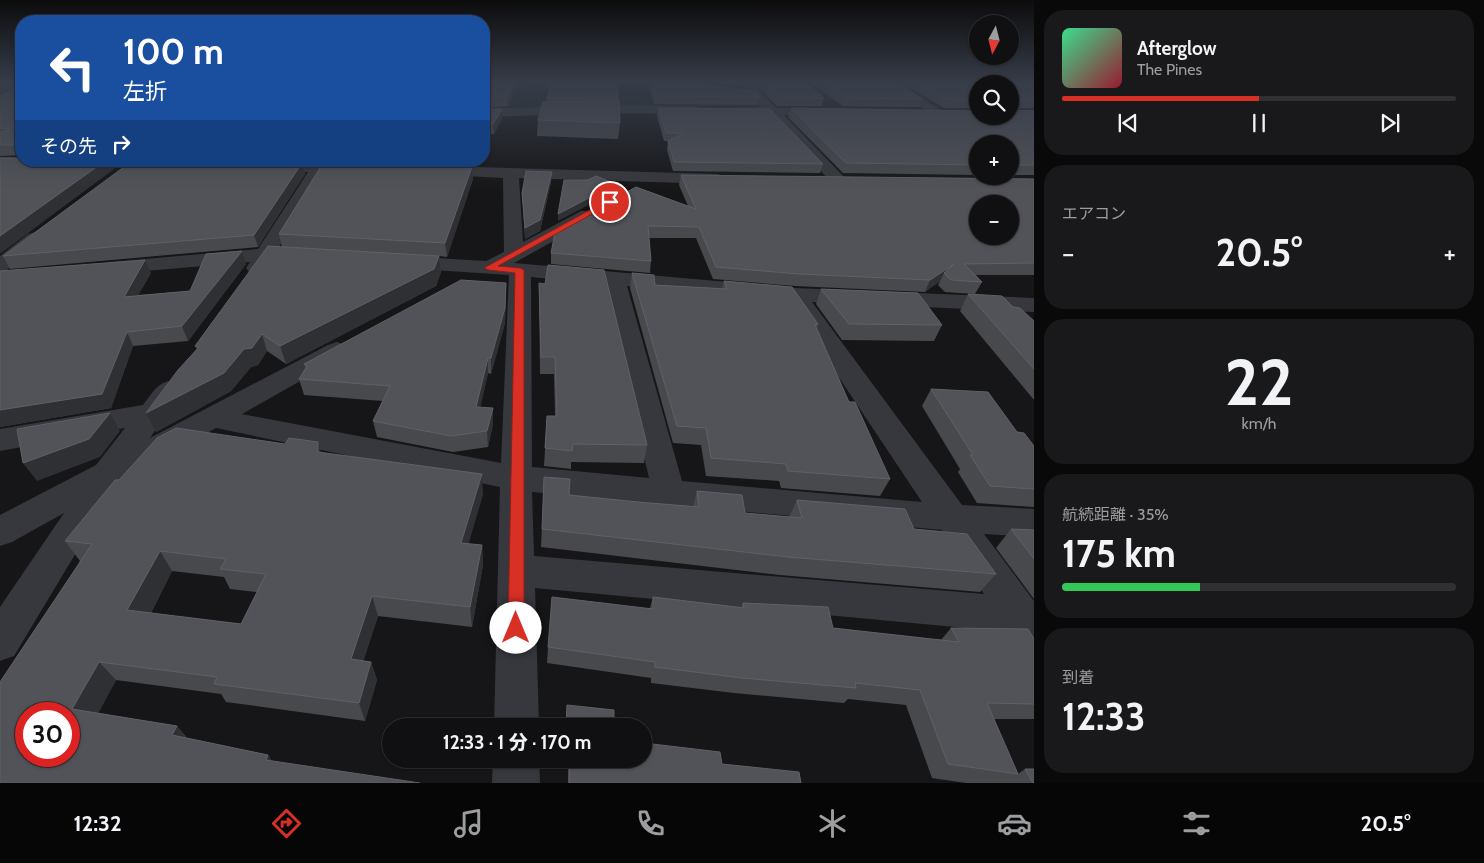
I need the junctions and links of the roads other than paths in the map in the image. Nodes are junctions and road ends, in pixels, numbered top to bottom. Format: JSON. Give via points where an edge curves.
{"nodes":[{"id":1,"x":780,"y":118,"type":"edge"},
{"id":2,"x":0,"y":162,"type":"edge"},
{"id":3,"x":15,"y":162,"type":"edge"},
{"id":4,"x":129,"y":167,"type":"edge"},
{"id":5,"x":306,"y":167,"type":"edge"},
{"id":6,"x":319,"y":168,"type":"junction"},
{"id":7,"x":376,"y":169,"type":"edge"},
{"id":8,"x":424,"y":170,"type":"edge"},
{"id":9,"x":511,"y":173,"type":"junction"},
{"id":10,"x":654,"y":178,"type":"junction"},
{"id":11,"x":732,"y":179,"type":"edge"},
{"id":12,"x":819,"y":180,"type":"edge"},
{"id":13,"x":838,"y":180,"type":"junction"},
{"id":14,"x":858,"y":180,"type":"edge"},
{"id":15,"x":110,"y":181,"type":"edge"},
{"id":16,"x":625,"y":194,"type":"edge"},
{"id":17,"x":600,"y":208,"type":"edge"},
{"id":18,"x":50,"y":226,"type":"edge"},
{"id":19,"x":266,"y":254,"type":"junction"},
{"id":20,"x":324,"y":258,"type":"edge"},
{"id":21,"x":382,"y":261,"type":"edge"},
{"id":22,"x":517,"y":262,"type":"junction"},
{"id":23,"x":0,"y":266,"type":"edge"},
{"id":24,"x":489,"y":268,"type":"junction"},
{"id":25,"x":89,"y":270,"type":"edge"},
{"id":26,"x":614,"y":279,"type":"junction"},
{"id":27,"x":243,"y":286,"type":"edge"},
{"id":28,"x":446,"y":291,"type":"edge"},
{"id":29,"x":795,"y":295,"type":"junction"},
{"id":30,"x":1034,"y":305,"type":"edge"},
{"id":31,"x":359,"y":338,"type":"edge"},
{"id":32,"x":186,"y":366,"type":"edge"},
{"id":33,"x":152,"y":414,"type":"junction"},
{"id":34,"x":213,"y":418,"type":"junction"},
{"id":35,"x":0,"y":440,"type":"edge"},
{"id":36,"x":108,"y":473,"type":"junction"},
{"id":37,"x":516,"y":478,"type":"junction"},
{"id":38,"x":669,"y":492,"type":"junction"},
{"id":39,"x":954,"y":518,"type":"junction"},
{"id":40,"x":1034,"y":523,"type":"edge"},
{"id":41,"x":0,"y":532,"type":"edge"},
{"id":42,"x":516,"y":570,"type":"junction"},
{"id":43,"x":1027,"y":624,"type":"edge"},
{"id":44,"x":0,"y":642,"type":"edge"},
{"id":45,"x":516,"y":718,"type":"edge"},
{"id":46,"x":516,"y":768,"type":"edge"},
{"id":47,"x":516,"y":783,"type":"edge"}],
"edges":[{"from":1,"to":13,"type":"street"},
{"from":2,"to":3,"type":"street"},
{"from":4,"to":15,"type":"street"},
{"from":5,"to":6,"type":"street"},
{"from":6,"to":7,"type":"street"},
{"from":6,"to":19,"type":"street"},
{"from":8,"to":9,"type":"street"},
{"from":9,"to":10,"type":"street"},
{"from":9,"to":22,"type":"street"},
{"from":10,"to":11,"type":"street"},
{"from":10,"to":16,"type":"street"},
{"from":12,"to":13,"type":"street"},
{"from":13,"to":14,"type":"street"},
{"from":17,"to":22,"type":"street"},
{"from":18,"to":23,"type":"street"},
{"from":19,"to":20,"type":"street"},
{"from":19,"to":25,"type":"street"},
{"from":19,"to":27,"type":"street"},
{"from":21,"to":24,"type":"street"},
{"from":22,"to":24,"type":"street"},
{"from":22,"to":26,"type":"street"},
{"from":22,"to":37,"type":"street"},
{"from":24,"to":28,"type":"street"},
{"from":26,"to":29,"type":"street"},
{"from":26,"to":38,"type":"street"},
{"from":29,"to":30,"type":"street"},
{"from":29,"to":39,"type":"street"},
{"from":31,"to":34,"type":"street"},
{"from":32,"to":33,"type":"street"},
{"from":33,"to":35,"type":"street"},
{"from":33,"to":36,"type":"street"},
{"from":34,"to":36,"type":"street"},
{"from":34,"to":37,"type":"street"},
{"from":36,"to":41,"type":"street"},
{"from":36,"to":44,"type":"street"},
{"from":37,"to":38,"type":"street"},
{"from":37,"to":42,"type":"street"},
{"from":38,"to":39,"type":"street"},
{"from":39,"to":40,"type":"street"},
{"from":39,"to":43,"type":"street"},
{"from":42,"to":43,"type":"street"},
{"from":42,"to":45,"type":"street"},
{"from":46,"to":47,"type":"street"}]}
